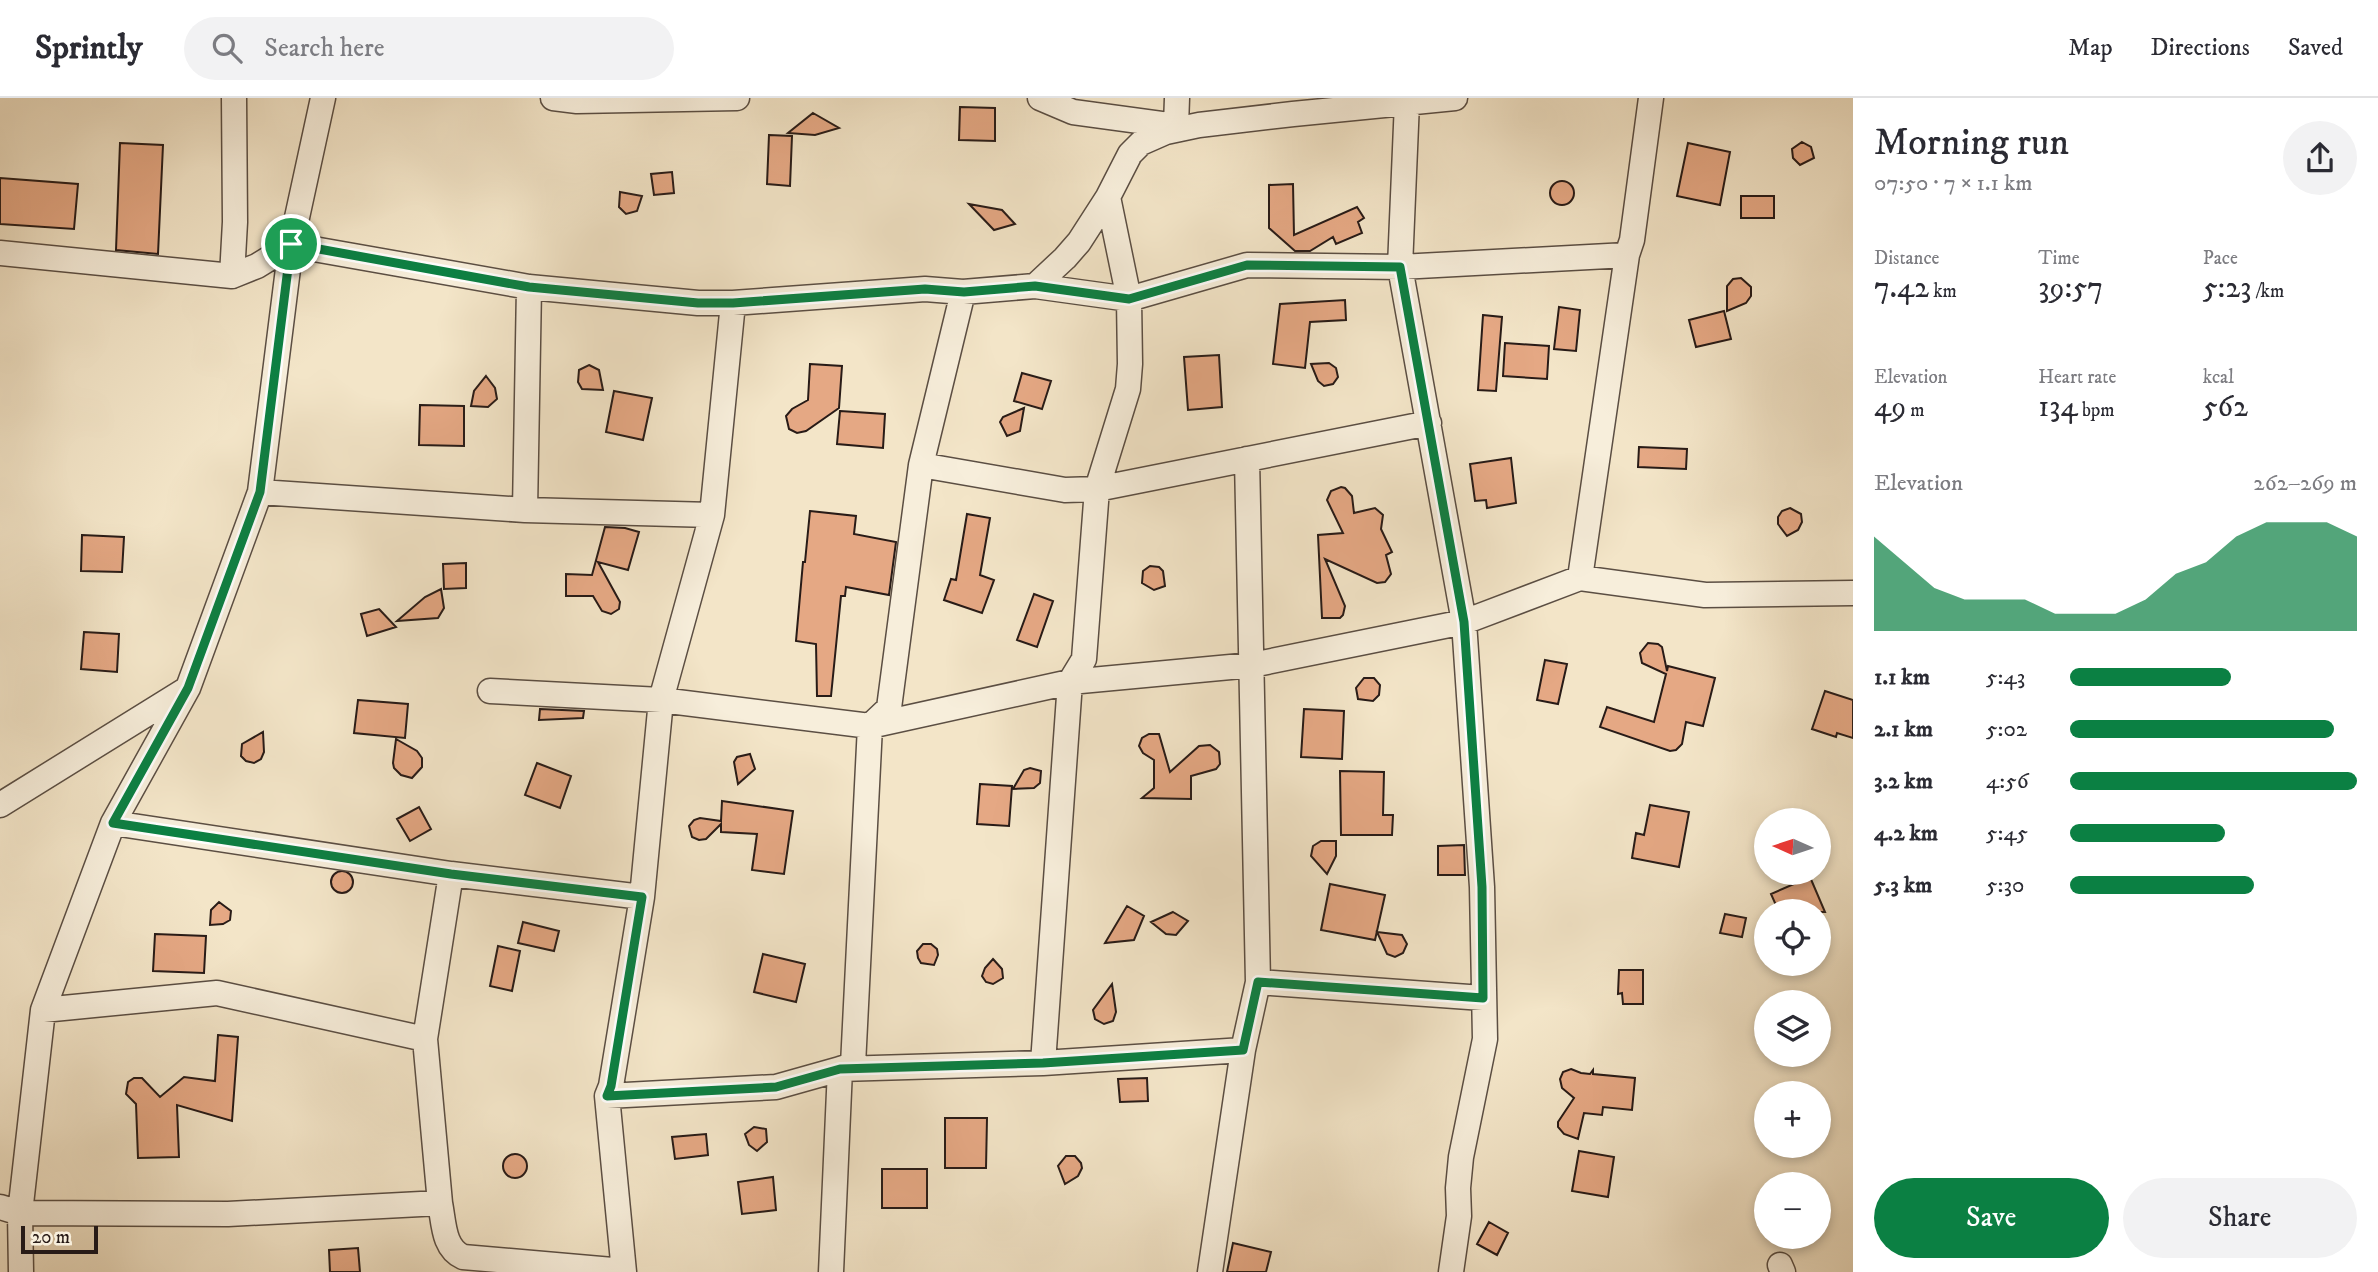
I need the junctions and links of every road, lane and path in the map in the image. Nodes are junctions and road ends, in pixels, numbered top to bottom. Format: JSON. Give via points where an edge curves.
{"nodes":[{"id":1,"x":234,"y":98,"type":"edge"},
{"id":2,"x":323,"y":98,"type":"edge"},
{"id":3,"x":554,"y":98,"type":"edge"},
{"id":4,"x":737,"y":98,"type":"edge"},
{"id":5,"x":1040,"y":98,"type":"edge"},
{"id":6,"x":1177,"y":98,"type":"edge"},
{"id":7,"x":1651,"y":98,"type":"edge"},
{"id":8,"x":1447,"y":99,"type":"edge"},
{"id":9,"x":1407,"y":102,"type":"junction"},
{"id":10,"x":1171,"y":129,"type":"junction"},
{"id":11,"x":1108,"y":197,"type":"junction"},
{"id":12,"x":291,"y":244,"type":"junction"},
{"id":13,"x":0,"y":253,"type":"edge"},
{"id":14,"x":1627,"y":255,"type":"junction"},
{"id":15,"x":1400,"y":267,"type":"junction"},
{"id":16,"x":232,"y":276,"type":"junction"},
{"id":17,"x":1035,"y":286,"type":"junction"},
{"id":18,"x":529,"y":287,"type":"junction"},
{"id":19,"x":964,"y":292,"type":"junction"},
{"id":20,"x":1129,"y":299,"type":"junction"},
{"id":21,"x":733,"y":303,"type":"junction"},
{"id":22,"x":1429,"y":423,"type":"junction"},
{"id":23,"x":1247,"y":459,"type":"junction"},
{"id":24,"x":921,"y":465,"type":"junction"},
{"id":25,"x":1097,"y":489,"type":"junction"},
{"id":26,"x":260,"y":492,"type":"junction"},
{"id":27,"x":525,"y":510,"type":"junction"},
{"id":28,"x":712,"y":515,"type":"junction"},
{"id":29,"x":1580,"y":578,"type":"junction"},
{"id":30,"x":1853,"y":593,"type":"edge"},
{"id":31,"x":1464,"y":622,"type":"junction"},
{"id":32,"x":1252,"y":665,"type":"junction"},
{"id":33,"x":1070,"y":682,"type":"junction"},
{"id":34,"x":188,"y":688,"type":"junction"},
{"id":35,"x":489,"y":691,"type":"dead end"},
{"id":36,"x":661,"y":700,"type":"junction"},
{"id":37,"x":870,"y":726,"type":"junction"},
{"id":38,"x":0,"y":805,"type":"edge"},
{"id":39,"x":113,"y":823,"type":"junction"},
{"id":40,"x":451,"y":874,"type":"junction"},
{"id":41,"x":642,"y":897,"type":"junction"},
{"id":42,"x":1258,"y":982,"type":"junction"},
{"id":43,"x":1483,"y":998,"type":"junction"},
{"id":44,"x":43,"y":1010,"type":"junction"},
{"id":45,"x":425,"y":1039,"type":"junction"},
{"id":46,"x":1243,"y":1050,"type":"junction"},
{"id":47,"x":1043,"y":1063,"type":"junction"},
{"id":48,"x":840,"y":1069,"type":"junction"},
{"id":49,"x":607,"y":1096,"type":"junction"},
{"id":50,"x":440,"y":1203,"type":"junction"},
{"id":51,"x":10,"y":1210,"type":"edge"},
{"id":52,"x":21,"y":1272,"type":"edge"},
{"id":53,"x":624,"y":1272,"type":"edge"},
{"id":54,"x":831,"y":1272,"type":"edge"},
{"id":55,"x":1210,"y":1272,"type":"edge"},
{"id":56,"x":1451,"y":1272,"type":"edge"}],
"edges":[{"from":1,"to":16,"type":"street"},
{"from":2,"to":12,"type":"street"},
{"from":3,"to":4,"type":"street"},
{"from":5,"to":10,"type":"street","via":[[1073,113]]},
{"from":6,"to":10,"type":"street"},
{"from":7,"to":14,"type":"street"},
{"from":8,"to":9,"type":"street"},
{"from":9,"to":10,"type":"street"},
{"from":9,"to":15,"type":"street"},
{"from":10,"to":11,"type":"street","via":[[1129,154]]},
{"from":11,"to":17,"type":"street","via":[[1065,258]]},
{"from":11,"to":20,"type":"street"},
{"from":12,"to":16,"type":"street","via":[[257,267]]},
{"from":12,"to":18,"type":"street"},
{"from":12,"to":26,"type":"street"},
{"from":13,"to":16,"type":"street"},
{"from":14,"to":15,"type":"street"},
{"from":14,"to":29,"type":"street"},
{"from":15,"to":20,"type":"street","via":[[1247,265]]},
{"from":15,"to":22,"type":"street"},
{"from":17,"to":19,"type":"street"},
{"from":17,"to":20,"type":"street"},
{"from":18,"to":21,"type":"street"},
{"from":18,"to":27,"type":"street"},
{"from":19,"to":21,"type":"street","via":[[925,289]]},
{"from":19,"to":24,"type":"street"},
{"from":20,"to":25,"type":"street","via":[[1128,389]]},
{"from":21,"to":28,"type":"street"},
{"from":22,"to":23,"type":"street"},
{"from":22,"to":31,"type":"street"},
{"from":23,"to":25,"type":"street"},
{"from":23,"to":32,"type":"street"},
{"from":24,"to":25,"type":"street","via":[[1065,490]]},
{"from":24,"to":37,"type":"street","via":[[889,708]]},
{"from":25,"to":33,"type":"street","via":[[1084,659]]},
{"from":26,"to":27,"type":"street"},
{"from":26,"to":34,"type":"street"},
{"from":27,"to":28,"type":"street"},
{"from":28,"to":36,"type":"street"},
{"from":29,"to":30,"type":"street","via":[[1705,595]]},
{"from":29,"to":31,"type":"street"},
{"from":31,"to":32,"type":"street"},
{"from":31,"to":43,"type":"street","via":[[1482,887]]},
{"from":32,"to":33,"type":"street"},
{"from":32,"to":42,"type":"street"},
{"from":33,"to":37,"type":"street"},
{"from":33,"to":47,"type":"street"},
{"from":34,"to":38,"type":"street"},
{"from":34,"to":39,"type":"street"},
{"from":35,"to":36,"type":"street"},
{"from":36,"to":37,"type":"street"},
{"from":36,"to":41,"type":"street"},
{"from":37,"to":48,"type":"street","via":[[853,1065]]},
{"from":39,"to":40,"type":"street"},
{"from":39,"to":44,"type":"street"},
{"from":40,"to":41,"type":"street"},
{"from":40,"to":45,"type":"street"},
{"from":41,"to":49,"type":"street"},
{"from":42,"to":43,"type":"street"},
{"from":42,"to":46,"type":"street"},
{"from":43,"to":56,"type":"street","via":[[1485,1039],[1461,1157]]},
{"from":44,"to":45,"type":"street","via":[[216,993]]},
{"from":44,"to":51,"type":"street"},
{"from":45,"to":50,"type":"street"},
{"from":46,"to":47,"type":"street"},
{"from":46,"to":55,"type":"street"},
{"from":47,"to":48,"type":"street"},
{"from":48,"to":49,"type":"street","via":[[776,1087]]},
{"from":48,"to":54,"type":"street"},
{"from":49,"to":53,"type":"street"},
{"from":50,"to":51,"type":"street","via":[[228,1214]]},
{"from":50,"to":53,"type":"street","via":[[448,1244],[463,1257]]},
{"from":51,"to":52,"type":"street"}]}
